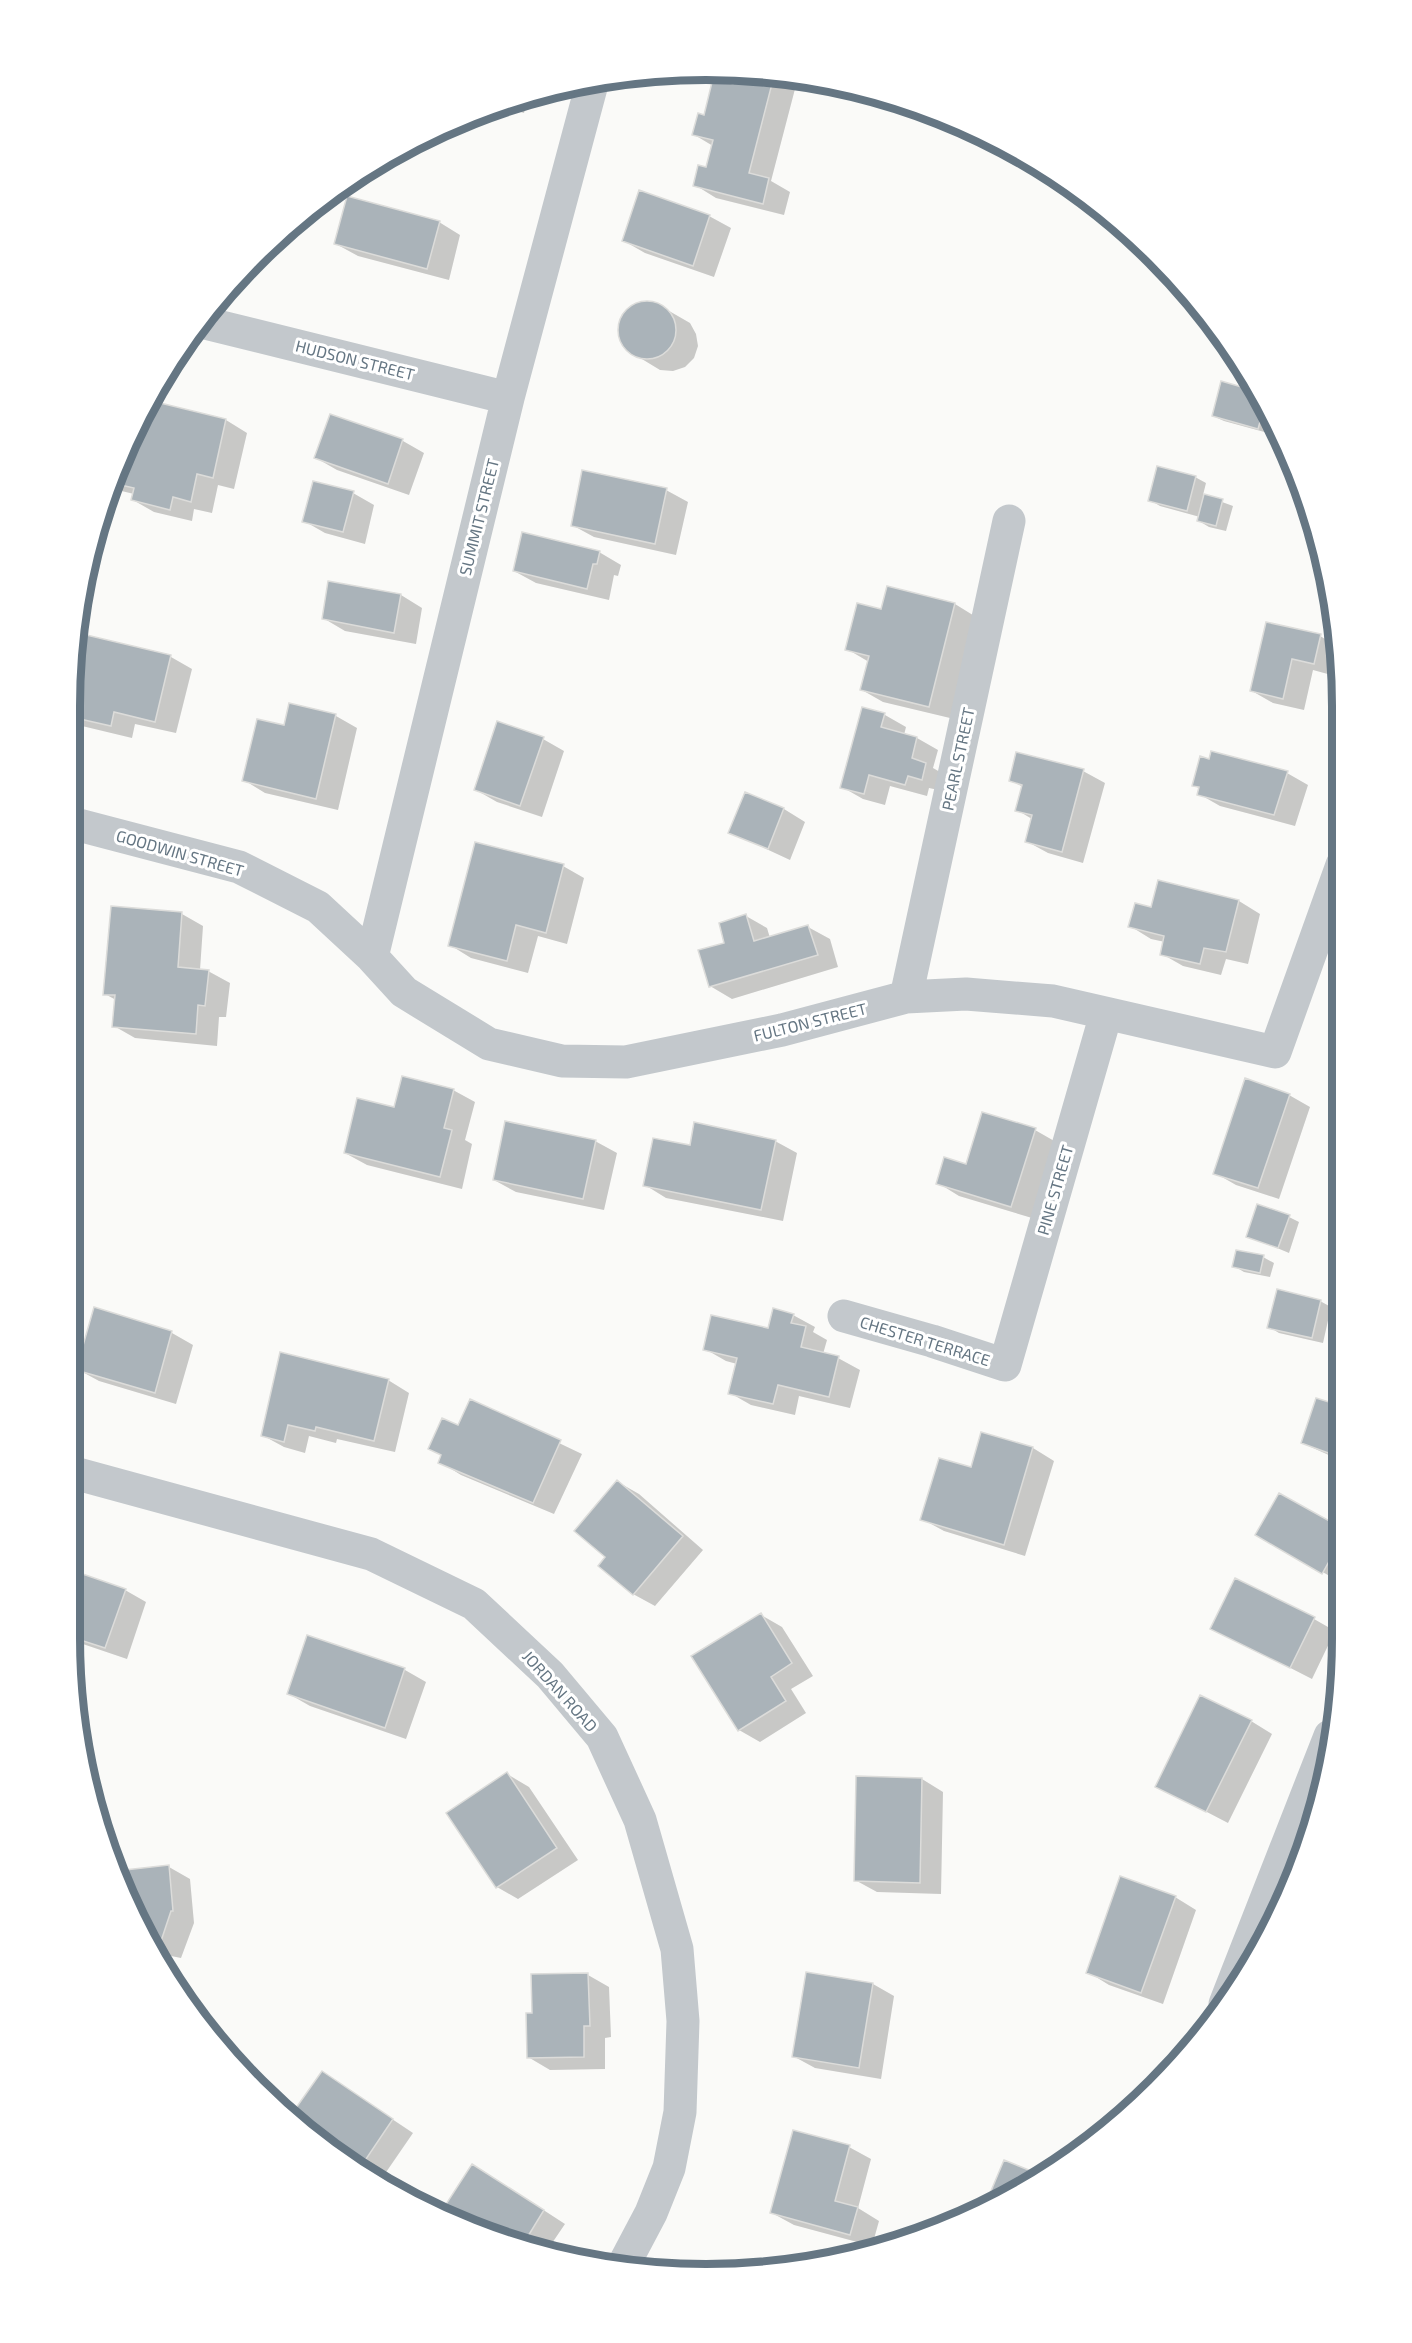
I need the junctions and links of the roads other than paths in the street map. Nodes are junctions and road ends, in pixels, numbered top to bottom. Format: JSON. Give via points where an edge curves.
{"nodes":[{"id":1,"x":590,"y":91,"type":"edge"},
{"id":2,"x":210,"y":324,"type":"edge"},
{"id":3,"x":508,"y":398,"type":"junction"},
{"id":4,"x":1009,"y":521,"type":"dead end"},
{"id":5,"x":80,"y":825,"type":"edge"},
{"id":6,"x":1332,"y":893,"type":"edge"},
{"id":7,"x":372,"y":957,"type":"junction"},
{"id":8,"x":906,"y":997,"type":"junction"},
{"id":9,"x":1106,"y":1014,"type":"junction"},
{"id":10,"x":844,"y":1316,"type":"dead end"},
{"id":11,"x":1005,"y":1365,"type":"joint"},
{"id":12,"x":80,"y":1475,"type":"edge"},
{"id":13,"x":1319,"y":1765,"type":"edge"},
{"id":14,"x":1241,"y":1962,"type":"edge"},
{"id":15,"x":627,"y":2258,"type":"edge"}],
"edges":[{"from":1,"to":3,"type":"street","name":"SUMMIT STREET"},
{"from":2,"to":3,"type":"street","name":"HUDSON STREET"},
{"from":3,"to":7,"type":"street","name":"SUMMIT STREET"},
{"from":4,"to":8,"type":"street","name":"PEARL STREET"},
{"from":5,"to":7,"type":"street","name":"GOODWIN STREET","via":[[239,867],[318,907]]},
{"from":6,"to":9,"type":"street","name":"FULTON STREET","via":[[1275,1053]]},
{"from":7,"to":8,"type":"street","name":"FULTON STREET","via":[[404,992],[489,1044],[562,1061],[626,1062],[783,1030]]},
{"from":8,"to":9,"type":"street","name":"FULTON STREET","via":[[988,995],[1053,1001]]},
{"from":9,"to":11,"type":"street","name":"PINE STREET"},
{"from":10,"to":11,"type":"street","name":"CHESTER TERRACE"},
{"from":12,"to":15,"type":"street","name":"JORDAN ROAD","via":[[371,1554],[474,1604],[550,1675],[602,1737],[640,1820],[677,1949],[683,2021],[680,2112],[669,2168]]},
{"from":13,"to":14,"type":"street"}]}
